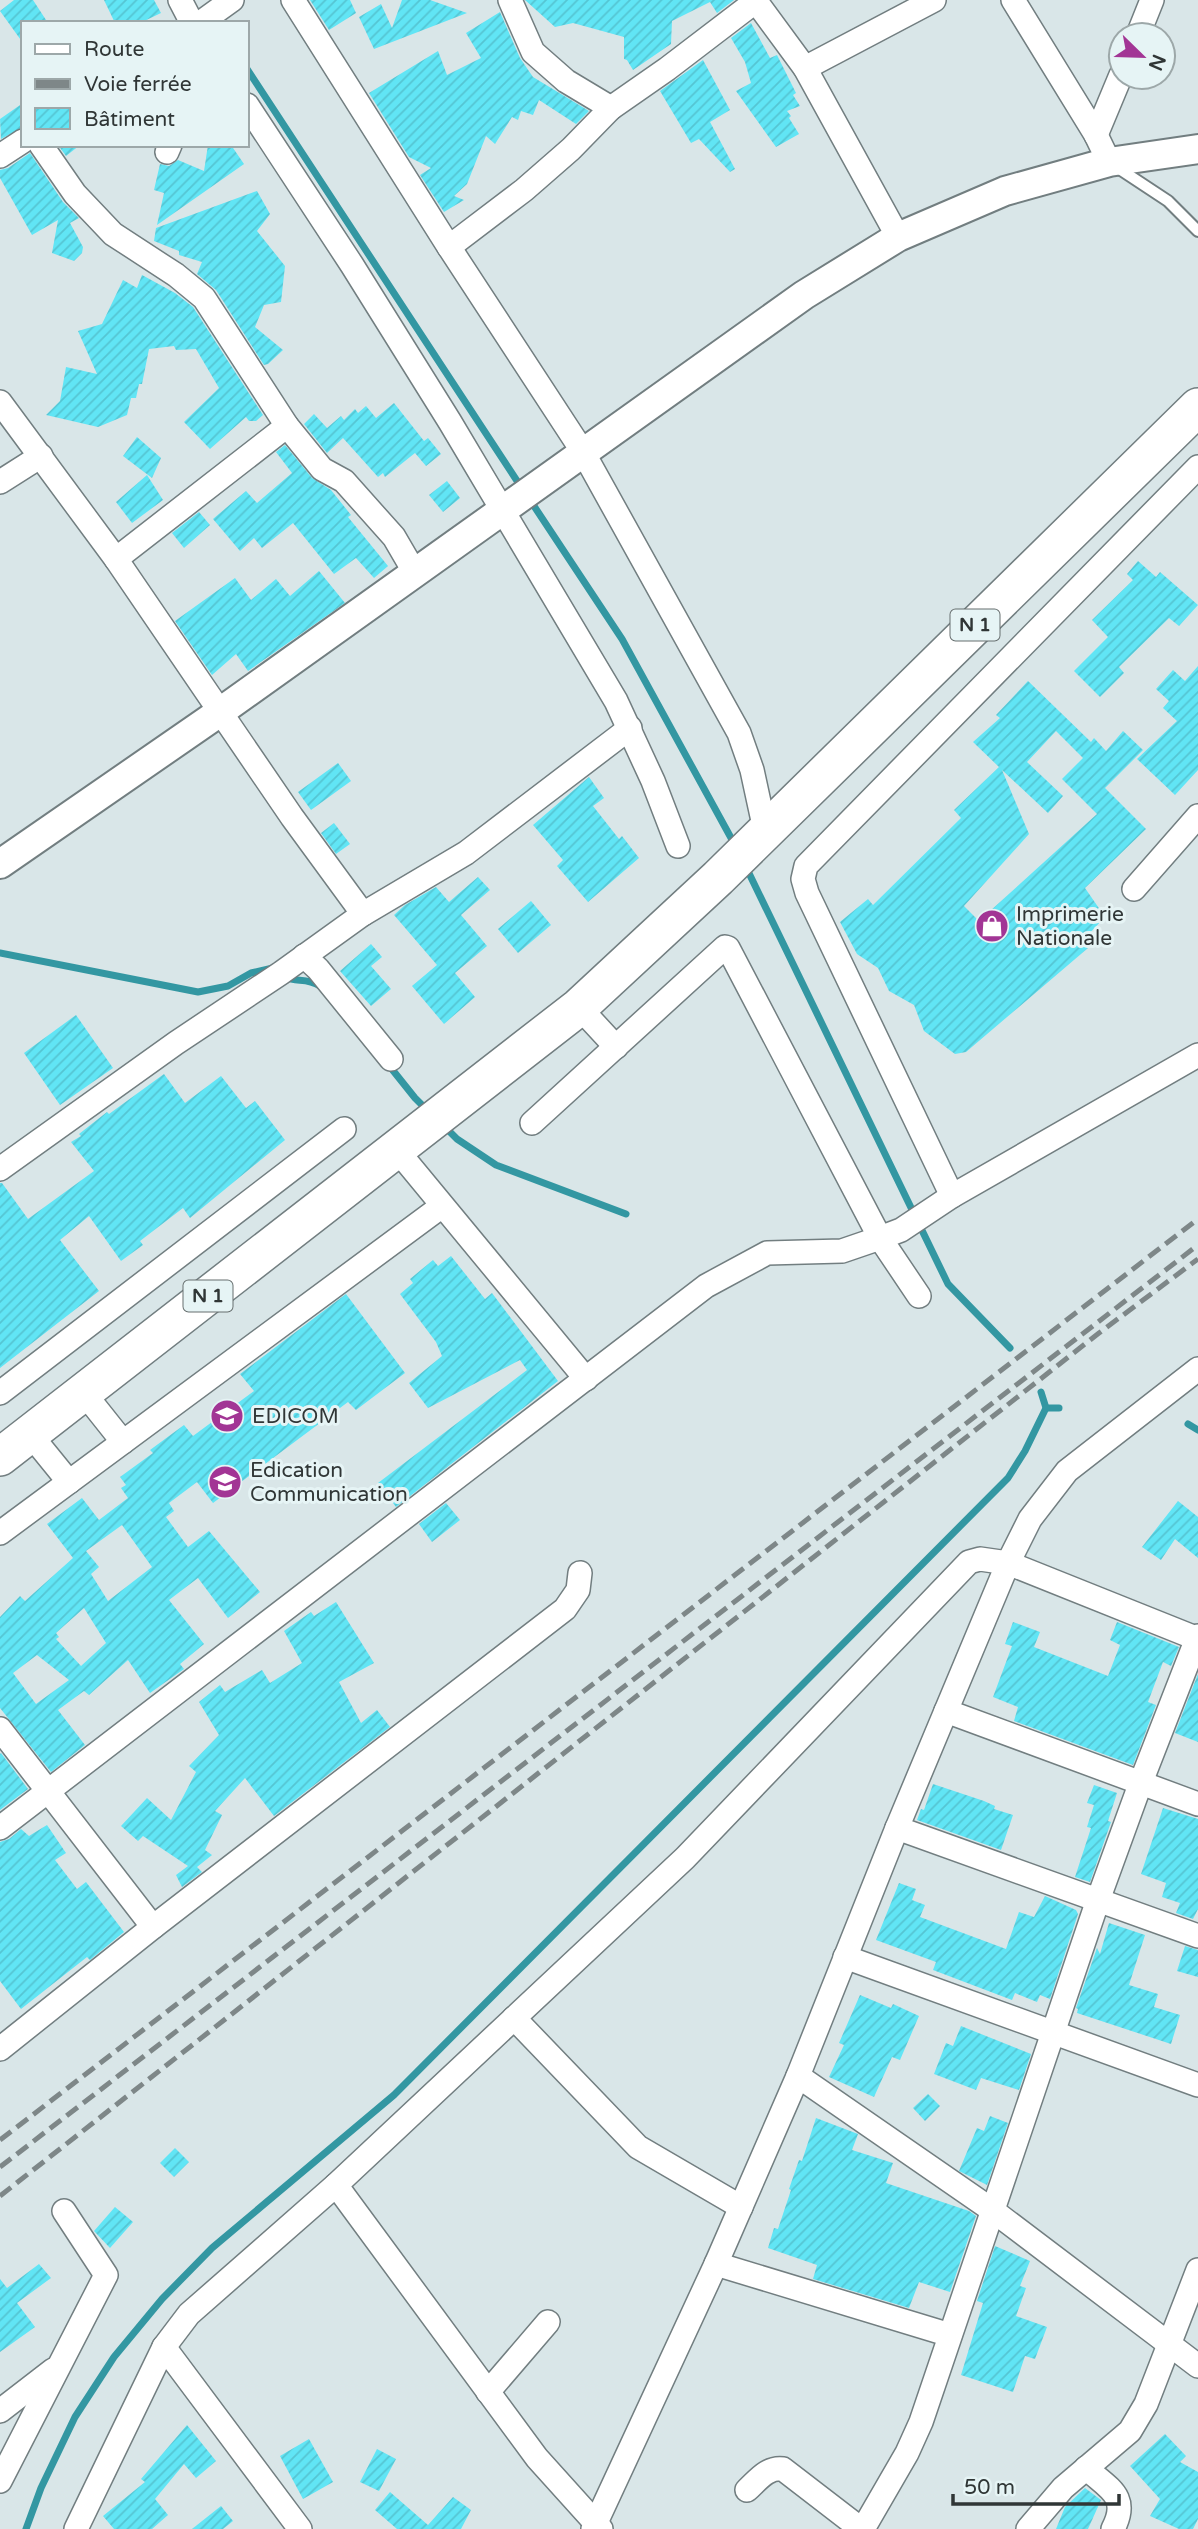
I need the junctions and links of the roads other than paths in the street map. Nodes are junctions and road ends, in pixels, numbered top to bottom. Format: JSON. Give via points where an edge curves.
{"nodes":[{"id":1,"x":180,"y":0,"type":"edge"},
{"id":2,"x":232,"y":0,"type":"edge"},
{"id":3,"x":293,"y":0,"type":"edge"},
{"id":4,"x":510,"y":0,"type":"edge"},
{"id":5,"x":755,"y":0,"type":"edge"},
{"id":6,"x":934,"y":0,"type":"edge"},
{"id":7,"x":1013,"y":0,"type":"edge"},
{"id":8,"x":1148,"y":2,"type":"edge"},
{"id":9,"x":200,"y":21,"type":"edge"},
{"id":10,"x":1142,"y":21,"type":"edge"},
{"id":11,"x":805,"y":68,"type":"junction"},
{"id":12,"x":1115,"y":91,"type":"edge"},
{"id":13,"x":248,"y":107,"type":"edge"},
{"id":14,"x":611,"y":108,"type":"junction"},
{"id":15,"x":1097,"y":135,"type":"junction"},
{"id":16,"x":21,"y":142,"type":"edge"},
{"id":17,"x":42,"y":147,"type":"edge"},
{"id":18,"x":1198,"y":149,"type":"edge"},
{"id":19,"x":0,"y":156,"type":"edge"},
{"id":20,"x":1109,"y":162,"type":"junction"},
{"id":21,"x":1198,"y":231,"type":"edge"},
{"id":22,"x":898,"y":237,"type":"junction"},
{"id":23,"x":449,"y":247,"type":"junction"},
{"id":24,"x":0,"y":402,"type":"edge"},
{"id":25,"x":1198,"y":407,"type":"edge"},
{"id":26,"x":287,"y":426,"type":"junction"},
{"id":27,"x":583,"y":452,"type":"junction"},
{"id":28,"x":41,"y":456,"type":"junction"},
{"id":29,"x":1198,"y":467,"type":"edge"},
{"id":30,"x":0,"y":482,"type":"edge"},
{"id":31,"x":511,"y":505,"type":"junction"},
{"id":32,"x":116,"y":559,"type":"junction"},
{"id":33,"x":415,"y":573,"type":"junction"},
{"id":34,"x":220,"y":712,"type":"junction"},
{"id":35,"x":630,"y":728,"type":"junction"},
{"id":36,"x":1198,"y":816,"type":"edge"},
{"id":37,"x":759,"y":837,"type":"junction"},
{"id":38,"x":678,"y":846,"type":"dead end"},
{"id":39,"x":0,"y":864,"type":"edge"},
{"id":40,"x":1134,"y":889,"type":"dead end"},
{"id":41,"x":363,"y":914,"type":"junction"},
{"id":42,"x":304,"y":956,"type":"junction"},
{"id":43,"x":579,"y":1007,"type":"junction"},
{"id":44,"x":616,"y":1047,"type":"junction"},
{"id":45,"x":1198,"y":1055,"type":"edge"},
{"id":46,"x":391,"y":1059,"type":"dead end"},
{"id":47,"x":532,"y":1123,"type":"dead end"},
{"id":48,"x":344,"y":1129,"type":"dead end"},
{"id":49,"x":406,"y":1141,"type":"junction"},
{"id":50,"x":0,"y":1170,"type":"edge"},
{"id":51,"x":952,"y":1196,"type":"junction"},
{"id":52,"x":442,"y":1206,"type":"junction"},
{"id":53,"x":891,"y":1234,"type":"junction"},
{"id":54,"x":919,"y":1296,"type":"dead end"},
{"id":55,"x":1198,"y":1369,"type":"edge"},
{"id":56,"x":586,"y":1378,"type":"junction"},
{"id":57,"x":0,"y":1393,"type":"edge"},
{"id":58,"x":83,"y":1393,"type":"junction"},
{"id":59,"x":30,"y":1434,"type":"junction"},
{"id":60,"x":123,"y":1442,"type":"junction"},
{"id":61,"x":0,"y":1457,"type":"edge"},
{"id":62,"x":69,"y":1482,"type":"junction"},
{"id":63,"x":0,"y":1533,"type":"edge"},
{"id":64,"x":1008,"y":1563,"type":"junction"},
{"id":65,"x":580,"y":1573,"type":"dead end"},
{"id":66,"x":1198,"y":1638,"type":"edge"},
{"id":67,"x":946,"y":1711,"type":"junction"},
{"id":68,"x":0,"y":1729,"type":"edge"},
{"id":69,"x":1140,"y":1782,"type":"junction"},
{"id":70,"x":48,"y":1791,"type":"junction"},
{"id":71,"x":1198,"y":1804,"type":"edge"},
{"id":72,"x":0,"y":1828,"type":"edge"},
{"id":73,"x":897,"y":1828,"type":"junction"},
{"id":74,"x":1098,"y":1900,"type":"junction"},
{"id":75,"x":153,"y":1927,"type":"junction"},
{"id":76,"x":1198,"y":1936,"type":"edge"},
{"id":77,"x":845,"y":1957,"type":"junction"},
{"id":78,"x":514,"y":2018,"type":"junction"},
{"id":79,"x":1052,"y":2032,"type":"junction"},
{"id":80,"x":0,"y":2049,"type":"edge"},
{"id":81,"x":798,"y":2076,"type":"junction"},
{"id":82,"x":1198,"y":2085,"type":"edge"},
{"id":83,"x":336,"y":2185,"type":"junction"},
{"id":84,"x":741,"y":2207,"type":"junction"},
{"id":85,"x":992,"y":2210,"type":"junction"},
{"id":86,"x":64,"y":2211,"type":"dead end"},
{"id":87,"x":716,"y":2264,"type":"junction"},
{"id":88,"x":1198,"y":2270,"type":"edge"},
{"id":89,"x":548,"y":2322,"type":"dead end"},
{"id":90,"x":950,"y":2335,"type":"junction"},
{"id":91,"x":1170,"y":2345,"type":"junction"},
{"id":92,"x":164,"y":2347,"type":"junction"},
{"id":93,"x":58,"y":2366,"type":"junction"},
{"id":94,"x":1198,"y":2366,"type":"edge"},
{"id":95,"x":488,"y":2392,"type":"junction"},
{"id":96,"x":0,"y":2411,"type":"edge"},
{"id":97,"x":1087,"y":2468,"type":"junction"},
{"id":98,"x":0,"y":2481,"type":"edge"},
{"id":99,"x":747,"y":2490,"type":"dead end"},
{"id":100,"x":596,"y":2527,"type":"edge"},
{"id":101,"x":76,"y":2529,"type":"edge"},
{"id":102,"x":300,"y":2529,"type":"edge"},
{"id":103,"x":862,"y":2529,"type":"edge"},
{"id":104,"x":1028,"y":2529,"type":"edge"},
{"id":105,"x":1114,"y":2529,"type":"edge"}],
"edges":[{"from":1,"to":9,"type":"street"},
{"from":2,"to":9,"type":"street"},
{"from":3,"to":23,"type":"street"},
{"from":4,"to":14,"type":"street","via":[[533,52]]},
{"from":5,"to":11,"type":"street"},
{"from":5,"to":14,"type":"street"},
{"from":6,"to":11,"type":"street"},
{"from":7,"to":15,"type":"street"},
{"from":8,"to":10,"type":"street"},
{"from":11,"to":22,"type":"street"},
{"from":12,"to":15,"type":"street"},
{"from":13,"to":31,"type":"street"},
{"from":14,"to":23,"type":"street","via":[[524,190]]},
{"from":15,"to":20,"type":"street"},
{"from":16,"to":19,"type":"street"},
{"from":17,"to":26,"type":"street","via":[[75,194],[113,234],[204,298]]},
{"from":18,"to":20,"type":"street"},
{"from":20,"to":21,"type":"lane","via":[[1168,201]]},
{"from":20,"to":22,"type":"street","via":[[1006,191]]},
{"from":22,"to":27,"type":"street","via":[[804,295]]},
{"from":23,"to":27,"type":"street"},
{"from":24,"to":28,"type":"street"},
{"from":25,"to":37,"type":"highway","number":"N 1"},
{"from":26,"to":32,"type":"street"},
{"from":26,"to":33,"type":"street","via":[[322,469],[344,481],[394,537]]},
{"from":27,"to":31,"type":"street"},
{"from":27,"to":37,"type":"street","via":[[739,733],[752,769]]},
{"from":28,"to":30,"type":"street"},
{"from":28,"to":32,"type":"street"},
{"from":29,"to":51,"type":"street","via":[[806,866],[807,893]]},
{"from":31,"to":33,"type":"street"},
{"from":31,"to":35,"type":"street"},
{"from":32,"to":34,"type":"street"},
{"from":33,"to":34,"type":"street"},
{"from":34,"to":39,"type":"street"},
{"from":34,"to":41,"type":"street"},
{"from":35,"to":38,"type":"street"},
{"from":35,"to":41,"type":"street","via":[[466,853]]},
{"from":36,"to":40,"type":"street"},
{"from":37,"to":43,"type":"highway","number":"N 1"},
{"from":41,"to":42,"type":"street"},
{"from":42,"to":46,"type":"street"},
{"from":42,"to":50,"type":"street"},
{"from":43,"to":44,"type":"street"},
{"from":43,"to":49,"type":"highway","number":"N 1"},
{"from":44,"to":47,"type":"street"},
{"from":44,"to":53,"type":"street","via":[[725,947],[730,949]]},
{"from":45,"to":51,"type":"street"},
{"from":48,"to":57,"type":"street"},
{"from":49,"to":52,"type":"street"},
{"from":49,"to":58,"type":"highway","number":"N 1"},
{"from":51,"to":53,"type":"street"},
{"from":52,"to":56,"type":"street"},
{"from":52,"to":60,"type":"street"},
{"from":53,"to":54,"type":"street"},
{"from":53,"to":56,"type":"street","via":[[842,1251],[767,1253],[706,1286]]},
{"from":55,"to":64,"type":"street","via":[[1067,1471],[1030,1519]]},
{"from":56,"to":70,"type":"street"},
{"from":58,"to":59,"type":"highway","number":"N 1"},
{"from":58,"to":60,"type":"street"},
{"from":59,"to":61,"type":"highway","number":"N 1"},
{"from":59,"to":62,"type":"street"},
{"from":60,"to":62,"type":"street"},
{"from":62,"to":63,"type":"street"},
{"from":64,"to":66,"type":"street"},
{"from":64,"to":67,"type":"street"},
{"from":64,"to":78,"type":"street","via":[[969,1562],[685,1858]]},
{"from":65,"to":75,"type":"street","via":[[578,1590],[565,1609]]},
{"from":66,"to":69,"type":"street"},
{"from":67,"to":69,"type":"street"},
{"from":67,"to":73,"type":"street"},
{"from":68,"to":70,"type":"street"},
{"from":69,"to":71,"type":"street"},
{"from":69,"to":74,"type":"street"},
{"from":70,"to":72,"type":"street"},
{"from":70,"to":75,"type":"street"},
{"from":73,"to":74,"type":"street"},
{"from":73,"to":77,"type":"street"},
{"from":74,"to":76,"type":"street"},
{"from":74,"to":79,"type":"street"},
{"from":75,"to":80,"type":"street"},
{"from":77,"to":79,"type":"street"},
{"from":77,"to":81,"type":"street"},
{"from":78,"to":83,"type":"street"},
{"from":78,"to":84,"type":"street","via":[[638,2147]]},
{"from":79,"to":82,"type":"street"},
{"from":79,"to":85,"type":"street"},
{"from":81,"to":84,"type":"street"},
{"from":81,"to":85,"type":"street"},
{"from":83,"to":92,"type":"street","via":[[190,2314]]},
{"from":83,"to":95,"type":"street"},
{"from":84,"to":87,"type":"street"},
{"from":85,"to":90,"type":"street"},
{"from":85,"to":91,"type":"street"},
{"from":86,"to":93,"type":"street","via":[[107,2274]]},
{"from":87,"to":90,"type":"street"},
{"from":87,"to":100,"type":"street"},
{"from":88,"to":91,"type":"street"},
{"from":89,"to":95,"type":"street"},
{"from":90,"to":103,"type":"street","via":[[907,2453]]},
{"from":91,"to":94,"type":"street"},
{"from":91,"to":97,"type":"street","via":[[1130,2431]]},
{"from":92,"to":101,"type":"street"},
{"from":92,"to":102,"type":"street"},
{"from":93,"to":96,"type":"street"},
{"from":93,"to":98,"type":"street"},
{"from":95,"to":100,"type":"street"},
{"from":97,"to":104,"type":"street"},
{"from":97,"to":105,"type":"street","via":[[1119,2500]]},
{"from":99,"to":103,"type":"street","via":[[768,2471],[783,2469]]}]}
